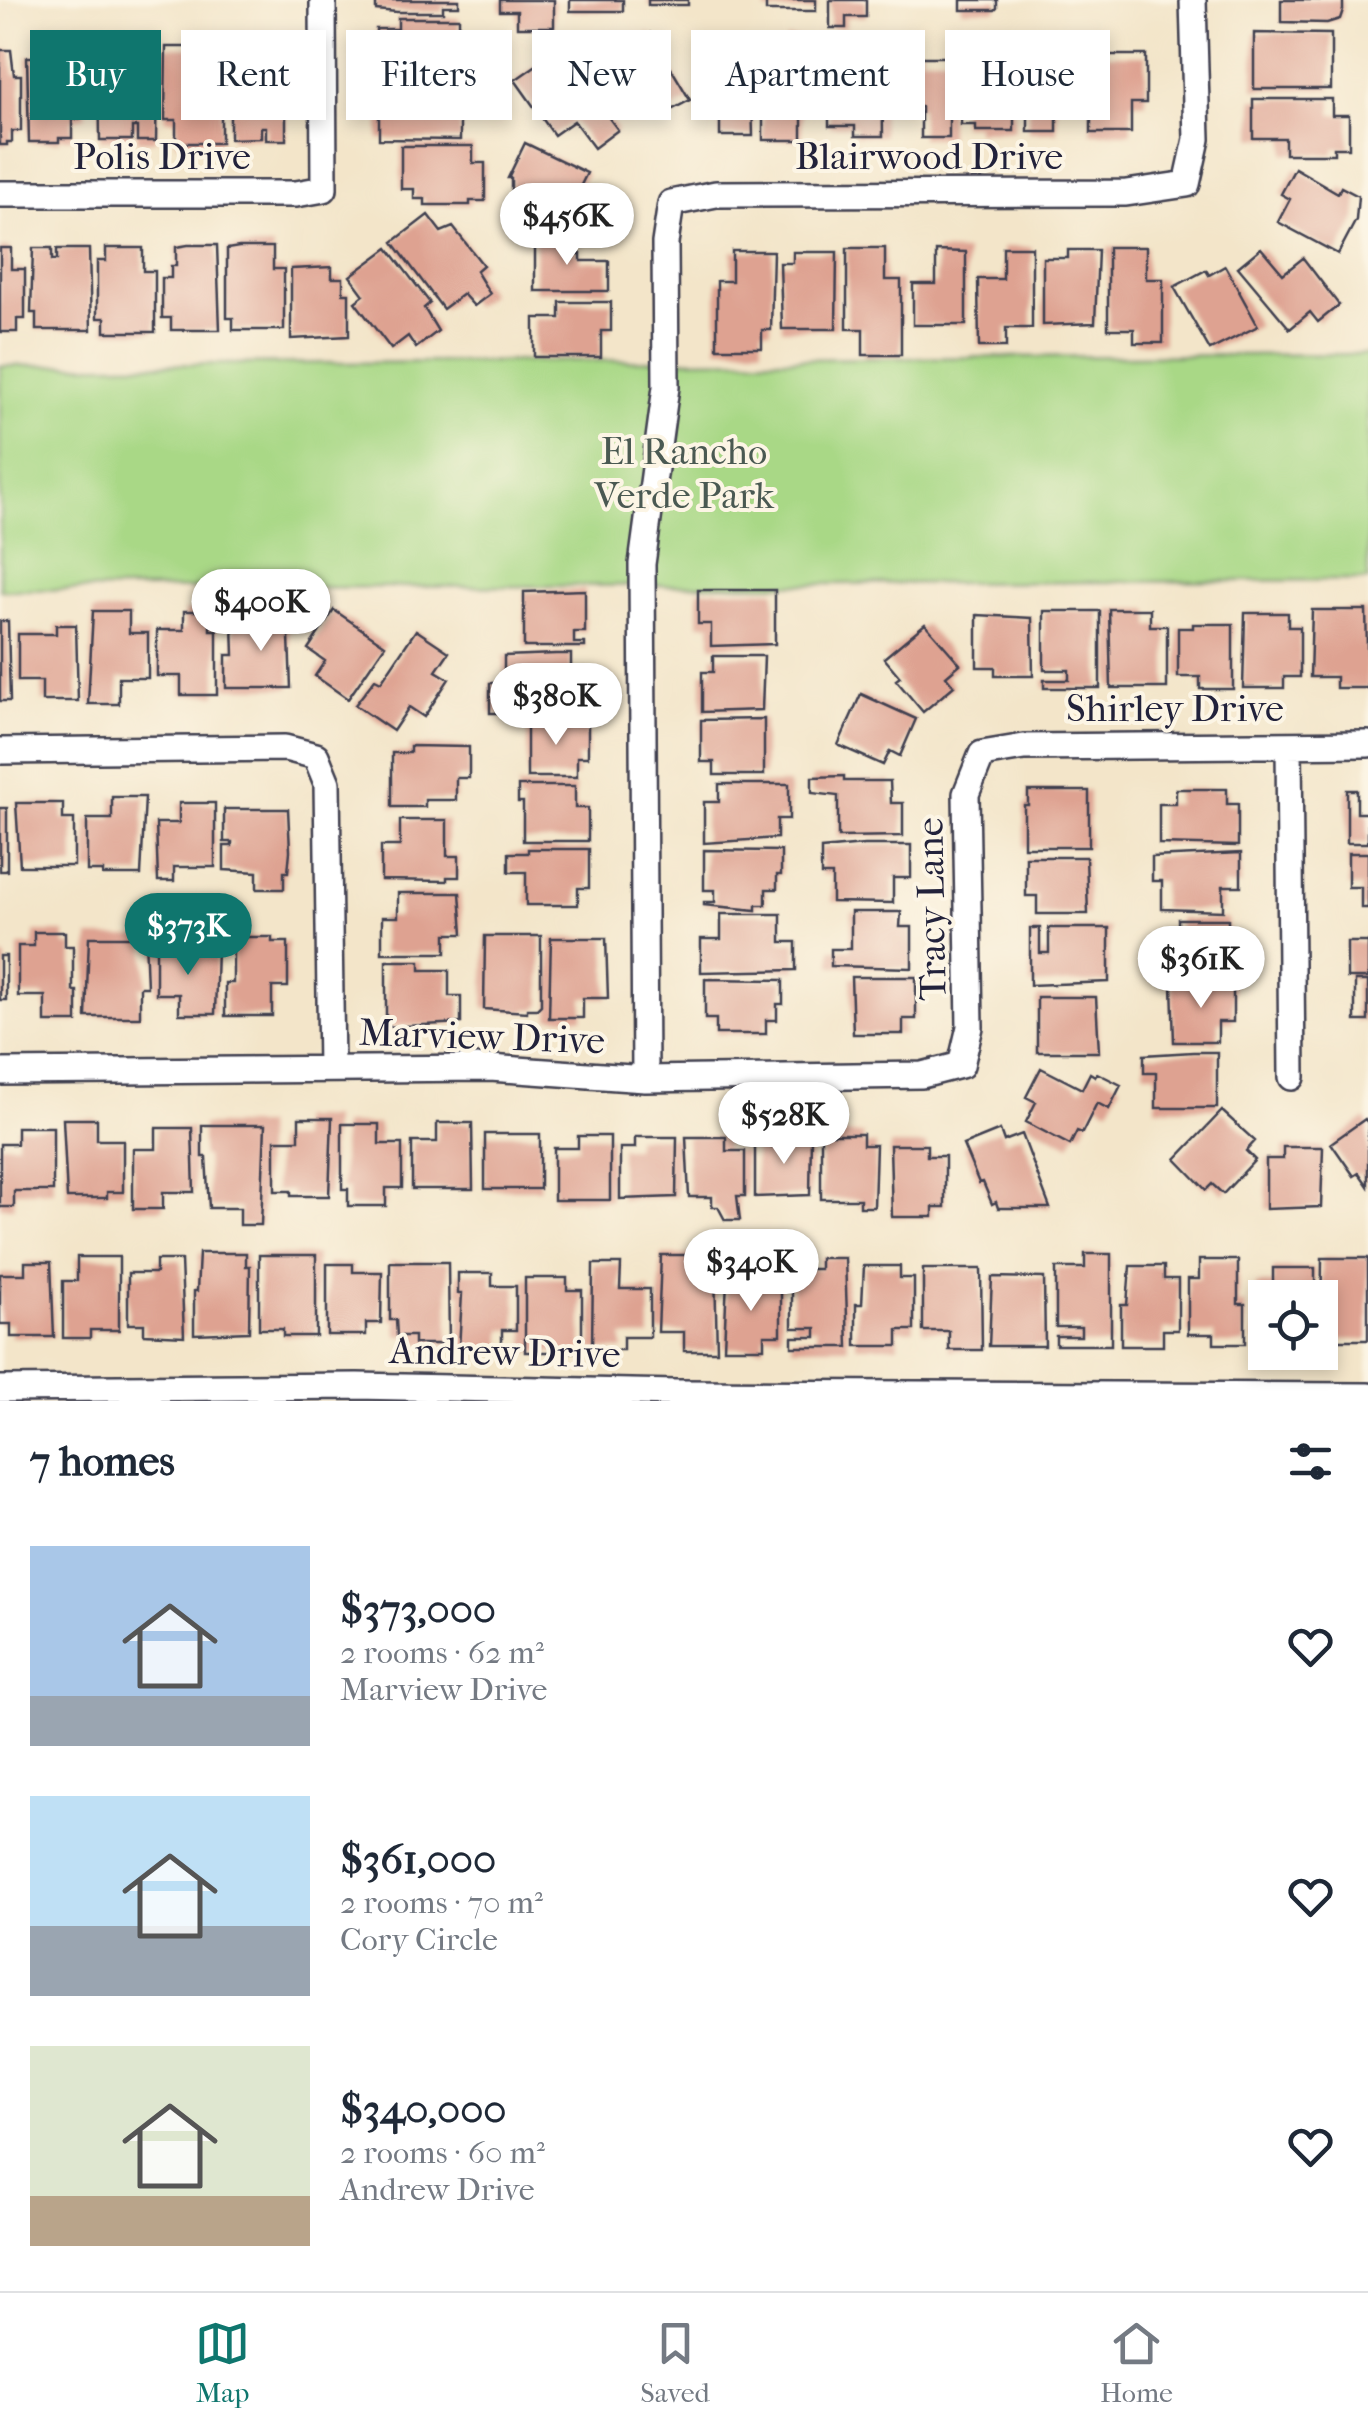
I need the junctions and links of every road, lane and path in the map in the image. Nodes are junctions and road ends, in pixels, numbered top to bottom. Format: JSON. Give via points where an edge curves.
{"nodes":[{"id":1,"x":323,"y":0,"type":"edge"},
{"id":2,"x":1193,"y":0,"type":"edge"},
{"id":3,"x":0,"y":194,"type":"edge"},
{"id":4,"x":1368,"y":744,"type":"edge"},
{"id":5,"x":1289,"y":745,"type":"junction"},
{"id":6,"x":0,"y":751,"type":"edge"},
{"id":7,"x":982,"y":754,"type":"joint"},
{"id":8,"x":961,"y":1065,"type":"joint"},
{"id":9,"x":331,"y":1069,"type":"junction"},
{"id":10,"x":0,"y":1072,"type":"edge"},
{"id":11,"x":1292,"y":1077,"type":"dead end"},
{"id":12,"x":645,"y":1079,"type":"junction"},
{"id":13,"x":0,"y":1389,"type":"edge"},
{"id":14,"x":357,"y":1394,"type":"edge"},
{"id":15,"x":1368,"y":1396,"type":"edge"},
{"id":16,"x":676,"y":1397,"type":"edge"},
{"id":17,"x":988,"y":1398,"type":"edge"},
{"id":18,"x":1299,"y":1398,"type":"edge"}],
"edges":[{"from":1,"to":3,"type":"street","name":"Polis Drive","via":[[324,189]]},
{"from":2,"to":12,"type":"street","name":"Blairwood Drive","via":[[1197,139],[1187,184],[1126,193],[716,194],[671,203],[666,386],[642,564]]},
{"from":4,"to":5,"type":"street","name":"Shirley Drive"},
{"from":5,"to":7,"type":"street","name":"Shirley Drive","via":[[1024,747]]},
{"from":5,"to":11,"type":"street"},
{"from":6,"to":9,"type":"street","via":[[285,748],[316,756],[327,783]]},
{"from":7,"to":8,"type":"street","name":"Tracy Lane","via":[[966,794],[970,1027]]},
{"from":8,"to":12,"type":"street","name":"Marview Drive","via":[[922,1075]]},
{"from":9,"to":10,"type":"street","name":"Marview Drive"},
{"from":9,"to":12,"type":"street","name":"Marview Drive","via":[[490,1068]]},
{"from":13,"to":14,"type":"street","name":"Andrew Drive"},
{"from":14,"to":16,"type":"street","name":"Andrew Drive"},
{"from":15,"to":18,"type":"street","name":"Andrew Drive"},
{"from":16,"to":17,"type":"street","name":"Andrew Drive"},
{"from":17,"to":18,"type":"street","name":"Andrew Drive"}]}
